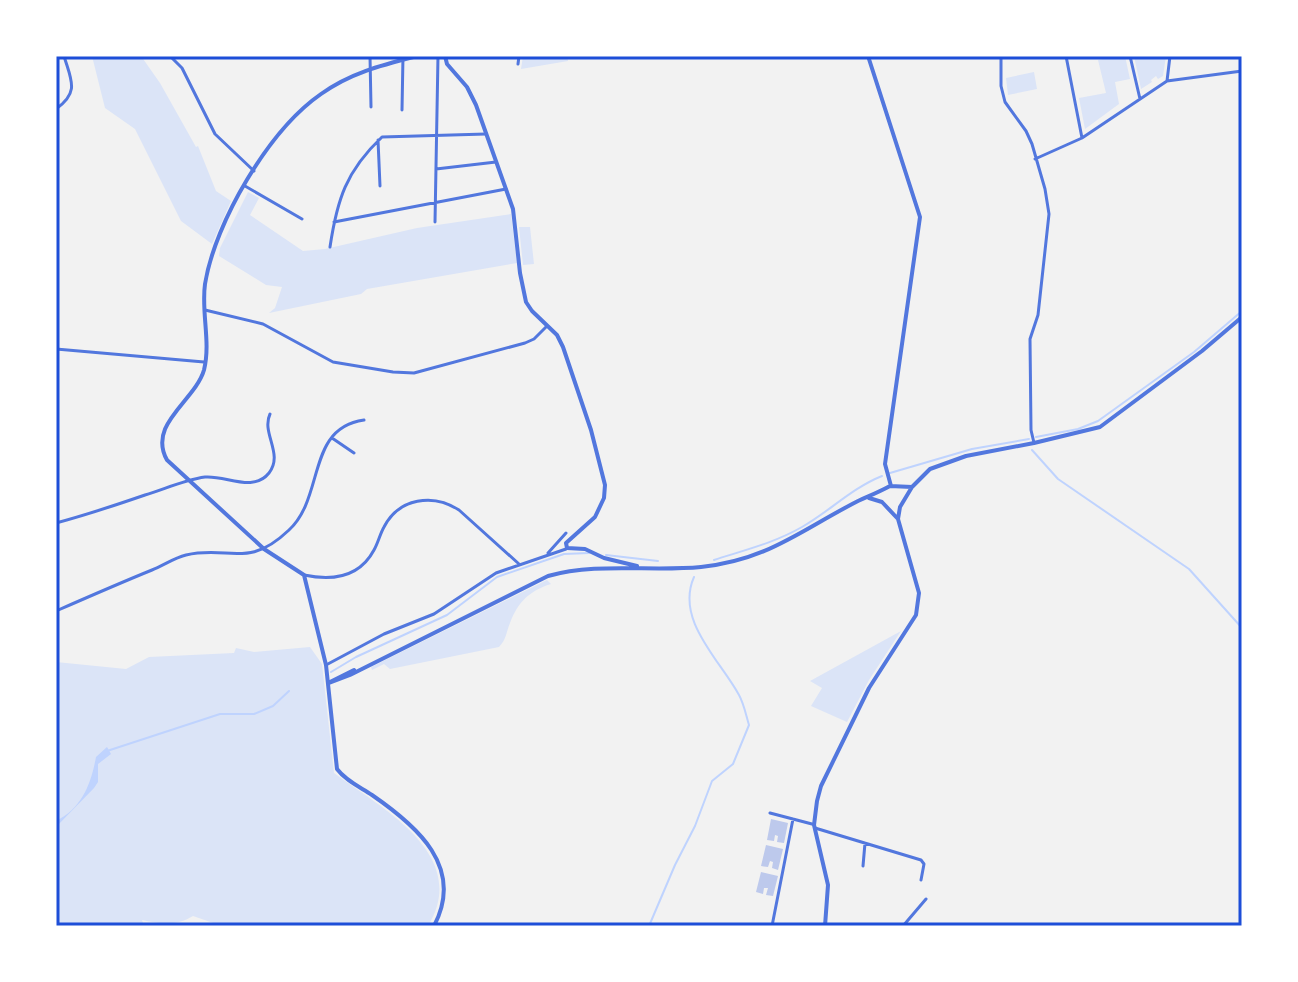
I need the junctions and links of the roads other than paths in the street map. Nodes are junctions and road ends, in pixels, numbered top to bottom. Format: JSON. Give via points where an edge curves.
{"nodes":[{"id":1,"x":64,"y":56,"type":"edge"},
{"id":2,"x":170,"y":56,"type":"edge"},
{"id":3,"x":370,"y":56,"type":"edge"},
{"id":4,"x":417,"y":56,"type":"edge"},
{"id":5,"x":438,"y":56,"type":"edge"},
{"id":6,"x":445,"y":56,"type":"edge"},
{"id":7,"x":519,"y":56,"type":"edge"},
{"id":8,"x":868,"y":56,"type":"edge"},
{"id":9,"x":1001,"y":56,"type":"edge"},
{"id":10,"x":1066,"y":56,"type":"edge"},
{"id":11,"x":1130,"y":56,"type":"edge"},
{"id":12,"x":1170,"y":56,"type":"edge"},
{"id":13,"x":403,"y":58,"type":"edge"},
{"id":14,"x":518,"y":64,"type":"dead end"},
{"id":15,"x":370,"y":68,"type":"junction"},
{"id":16,"x":1242,"y":71,"type":"edge"},
{"id":17,"x":1167,"y":81,"type":"junction"},
{"id":18,"x":1140,"y":99,"type":"junction"},
{"id":19,"x":371,"y":107,"type":"dead end"},
{"id":20,"x":56,"y":109,"type":"edge"},
{"id":21,"x":402,"y":110,"type":"dead end"},
{"id":22,"x":486,"y":134,"type":"junction"},
{"id":23,"x":437,"y":136,"type":"junction"},
{"id":24,"x":1082,"y":138,"type":"junction"},
{"id":25,"x":378,"y":140,"type":"junction"},
{"id":26,"x":1035,"y":159,"type":"junction"},
{"id":27,"x":496,"y":162,"type":"junction"},
{"id":28,"x":436,"y":169,"type":"junction"},
{"id":29,"x":254,"y":171,"type":"junction"},
{"id":30,"x":245,"y":186,"type":"junction"},
{"id":31,"x":380,"y":186,"type":"dead end"},
{"id":32,"x":506,"y":189,"type":"junction"},
{"id":33,"x":436,"y":201,"type":"junction"},
{"id":34,"x":302,"y":219,"type":"dead end"},
{"id":35,"x":334,"y":222,"type":"junction"},
{"id":36,"x":435,"y":222,"type":"dead end"},
{"id":37,"x":330,"y":247,"type":"dead end"},
{"id":38,"x":205,"y":310,"type":"junction"},
{"id":39,"x":1242,"y":317,"type":"edge"},
{"id":40,"x":548,"y":326,"type":"junction"},
{"id":41,"x":56,"y":349,"type":"edge"},
{"id":42,"x":205,"y":362,"type":"junction"},
{"id":43,"x":270,"y":414,"type":"dead end"},
{"id":44,"x":364,"y":420,"type":"dead end"},
{"id":45,"x":332,"y":438,"type":"junction"},
{"id":46,"x":1034,"y":443,"type":"junction"},
{"id":47,"x":354,"y":453,"type":"dead end"},
{"id":48,"x":189,"y":480,"type":"junction"},
{"id":49,"x":891,"y":486,"type":"junction"},
{"id":50,"x":900,"y":487,"type":"junction"},
{"id":51,"x":912,"y":487,"type":"junction"},
{"id":52,"x":882,"y":492,"type":"junction"},
{"id":53,"x":869,"y":498,"type":"junction"},
{"id":54,"x":905,"y":499,"type":"junction"},
{"id":55,"x":882,"y":502,"type":"junction"},
{"id":56,"x":900,"y":507,"type":"junction"},
{"id":57,"x":890,"y":509,"type":"junction"},
{"id":58,"x":898,"y":519,"type":"junction"},
{"id":59,"x":56,"y":523,"type":"edge"},
{"id":60,"x":566,"y":533,"type":"dead end"},
{"id":61,"x":572,"y":535,"type":"junction"},
{"id":62,"x":566,"y":546,"type":"junction"},
{"id":63,"x":575,"y":547,"type":"junction"},
{"id":64,"x":264,"y":549,"type":"junction"},
{"id":65,"x":548,"y":553,"type":"junction"},
{"id":66,"x":605,"y":559,"type":"junction"},
{"id":67,"x":519,"y":564,"type":"junction"},
{"id":68,"x":639,"y":567,"type":"junction"},
{"id":69,"x":619,"y":569,"type":"junction"},
{"id":70,"x":605,"y":570,"type":"junction"},
{"id":71,"x":304,"y":575,"type":"junction"},
{"id":72,"x":56,"y":611,"type":"edge"},
{"id":73,"x":326,"y":665,"type":"junction"},
{"id":74,"x":328,"y":683,"type":"junction"},
{"id":75,"x":770,"y":813,"type":"dead end"},
{"id":76,"x":793,"y":819,"type":"junction"},
{"id":77,"x":814,"y":826,"type":"junction"},
{"id":78,"x":865,"y":843,"type":"junction"},
{"id":79,"x":863,"y":866,"type":"dead end"},
{"id":80,"x":921,"y":880,"type":"dead end"},
{"id":81,"x":926,"y":899,"type":"dead end"},
{"id":82,"x":434,"y":926,"type":"edge"},
{"id":83,"x":772,"y":926,"type":"edge"},
{"id":84,"x":825,"y":926,"type":"edge"},
{"id":85,"x":903,"y":926,"type":"edge"}],
"edges":[{"from":1,"to":20,"type":"street","via":[[73,85]]},
{"from":2,"to":29,"type":"street","via":[[182,68],[215,134]]},
{"from":3,"to":15,"type":"street"},
{"from":4,"to":13,"type":"street"},
{"from":5,"to":23,"type":"street"},
{"from":6,"to":22,"type":"street","via":[[467,87]]},
{"from":7,"to":14,"type":"street"},
{"from":8,"to":49,"type":"street","via":[[920,217],[885,464]]},
{"from":9,"to":26,"type":"street","via":[[1005,102],[1026,131]]},
{"from":10,"to":24,"type":"street"},
{"from":11,"to":18,"type":"street"},
{"from":12,"to":17,"type":"street"},
{"from":13,"to":15,"type":"street"},
{"from":13,"to":21,"type":"street"},
{"from":15,"to":19,"type":"street"},
{"from":15,"to":29,"type":"street","via":[[309,103]]},
{"from":16,"to":17,"type":"street"},
{"from":17,"to":18,"type":"street"},
{"from":18,"to":24,"type":"street"},
{"from":22,"to":23,"type":"street"},
{"from":22,"to":27,"type":"street"},
{"from":23,"to":25,"type":"street"},
{"from":23,"to":28,"type":"street"},
{"from":24,"to":26,"type":"street"},
{"from":25,"to":31,"type":"street"},
{"from":25,"to":35,"type":"street","via":[[343,187]]},
{"from":26,"to":46,"type":"street","via":[[1049,214],[1038,315],[1030,339]]},
{"from":27,"to":28,"type":"street"},
{"from":27,"to":32,"type":"street"},
{"from":28,"to":33,"type":"street"},
{"from":29,"to":30,"type":"street"},
{"from":30,"to":34,"type":"street"},
{"from":30,"to":38,"type":"street","via":[[210,262]]},
{"from":32,"to":33,"type":"street"},
{"from":32,"to":40,"type":"street","via":[[517,228],[522,287],[532,311]]},
{"from":33,"to":35,"type":"street"},
{"from":33,"to":36,"type":"street"},
{"from":35,"to":37,"type":"street"},
{"from":38,"to":40,"type":"street","via":[[263,324],[333,362],[414,373],[525,343]]},
{"from":38,"to":42,"type":"street"},
{"from":39,"to":46,"type":"street","via":[[1100,427]]},
{"from":40,"to":61,"type":"street","via":[[563,347],[605,485],[595,517]]},
{"from":41,"to":42,"type":"street"},
{"from":42,"to":48,"type":"street","via":[[200,379],[166,426],[161,444],[167,460]]},
{"from":43,"to":48,"type":"street","via":[[267,429],[275,459],[268,474],[253,483],[216,477]]},
{"from":44,"to":45,"type":"street"},
{"from":45,"to":47,"type":"street"},
{"from":45,"to":64,"type":"street","via":[[317,465],[305,511]]},
{"from":46,"to":51,"type":"street","via":[[937,465]]},
{"from":48,"to":59,"type":"street"},
{"from":48,"to":64,"type":"street"},
{"from":49,"to":50,"type":"street"},
{"from":49,"to":52,"type":"street"},
{"from":50,"to":51,"type":"street"},
{"from":50,"to":54,"type":"street"},
{"from":51,"to":54,"type":"street"},
{"from":52,"to":53,"type":"street"},
{"from":52,"to":55,"type":"street"},
{"from":53,"to":55,"type":"street"},
{"from":53,"to":68,"type":"street","via":[[762,553],[699,567]]},
{"from":54,"to":56,"type":"street"},
{"from":55,"to":57,"type":"street"},
{"from":56,"to":57,"type":"street"},
{"from":56,"to":58,"type":"street"},
{"from":57,"to":58,"type":"street"},
{"from":58,"to":77,"type":"street","via":[[919,593],[916,615],[869,688],[821,786]]},
{"from":60,"to":65,"type":"street"},
{"from":61,"to":62,"type":"street"},
{"from":61,"to":63,"type":"street"},
{"from":62,"to":63,"type":"street"},
{"from":62,"to":65,"type":"street"},
{"from":63,"to":66,"type":"street"},
{"from":64,"to":71,"type":"street"},
{"from":64,"to":72,"type":"street","via":[[187,555]]},
{"from":65,"to":67,"type":"street"},
{"from":66,"to":68,"type":"street"},
{"from":66,"to":69,"type":"street"},
{"from":66,"to":70,"type":"street"},
{"from":67,"to":71,"type":"street","via":[[459,510],[429,499],[398,509],[369,558],[354,572],[334,579]]},
{"from":67,"to":73,"type":"street","via":[[484,578],[434,614]]},
{"from":68,"to":69,"type":"street"},
{"from":69,"to":70,"type":"street"},
{"from":70,"to":74,"type":"street","via":[[573,570],[538,580]]},
{"from":71,"to":73,"type":"street"},
{"from":73,"to":74,"type":"street"},
{"from":74,"to":82,"type":"street","via":[[337,769],[394,812],[437,857],[444,890]]},
{"from":75,"to":76,"type":"street"},
{"from":76,"to":77,"type":"street"},
{"from":76,"to":83,"type":"street"},
{"from":77,"to":78,"type":"street"},
{"from":77,"to":84,"type":"street","via":[[828,885]]},
{"from":78,"to":79,"type":"street"},
{"from":78,"to":80,"type":"street","via":[[921,860]]},
{"from":81,"to":85,"type":"street"}]}
